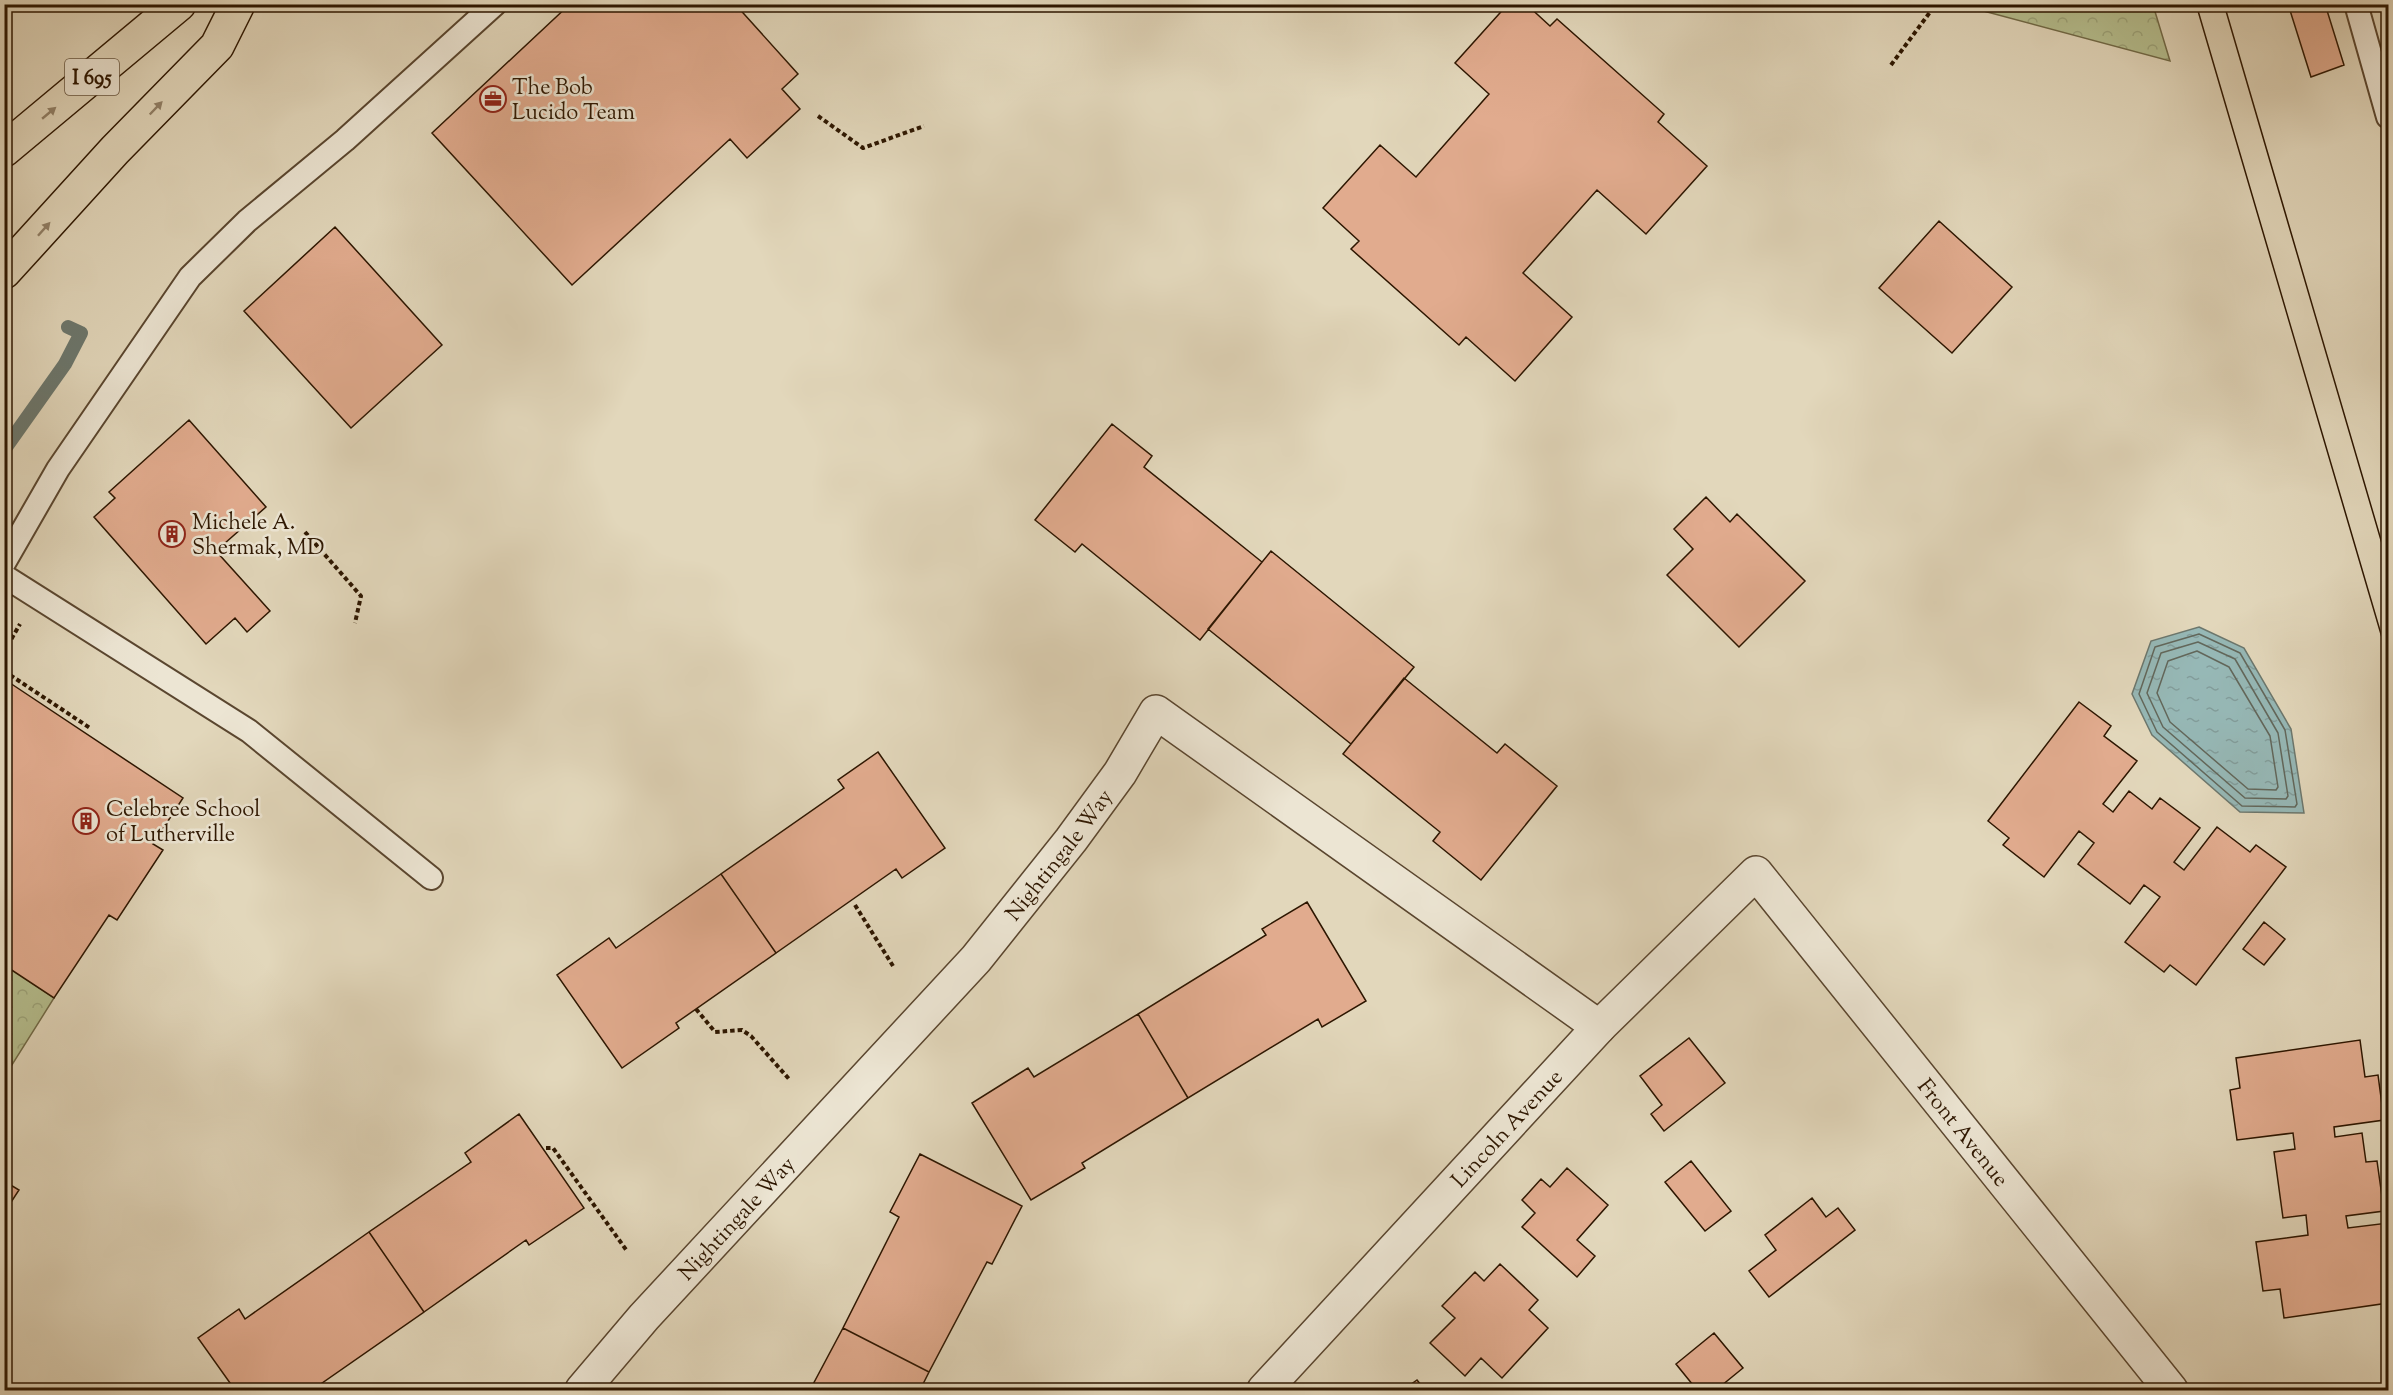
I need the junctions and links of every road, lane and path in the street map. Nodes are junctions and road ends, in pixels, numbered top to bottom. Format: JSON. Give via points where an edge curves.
{"nodes":[{"id":1,"x":179,"y":4,"type":"edge"},
{"id":2,"x":238,"y":4,"type":"edge"},
{"id":3,"x":495,"y":4,"type":"edge"},
{"id":4,"x":1936,"y":4,"type":"edge"},
{"id":5,"x":2356,"y":4,"type":"edge"},
{"id":6,"x":1891,"y":65,"type":"dead end"},
{"id":7,"x":818,"y":116,"type":"dead end"},
{"id":8,"x":2388,"y":117,"type":"edge"},
{"id":9,"x":924,"y":126,"type":"dead end"},
{"id":10,"x":4,"y":150,"type":"edge"},
{"id":11,"x":4,"y":272,"type":"edge"},
{"id":12,"x":305,"y":532,"type":"dead end"},
{"id":13,"x":4,"y":563,"type":"edge"},
{"id":14,"x":4,"y":576,"type":"edge"},
{"id":15,"x":25,"y":616,"type":"dead end"},
{"id":16,"x":355,"y":623,"type":"dead end"},
{"id":17,"x":4,"y":652,"type":"edge"},
{"id":18,"x":4,"y":671,"type":"edge"},
{"id":19,"x":90,"y":728,"type":"dead end"},
{"id":20,"x":1756,"y":873,"type":"joint"},
{"id":21,"x":431,"y":878,"type":"dead end"},
{"id":22,"x":855,"y":905,"type":"dead end"},
{"id":23,"x":893,"y":966,"type":"dead end"},
{"id":24,"x":696,"y":1010,"type":"dead end"},
{"id":25,"x":1599,"y":1027,"type":"junction"},
{"id":26,"x":789,"y":1079,"type":"dead end"},
{"id":27,"x":546,"y":1149,"type":"dead end"},
{"id":28,"x":627,"y":1251,"type":"dead end"},
{"id":29,"x":582,"y":1390,"type":"edge"},
{"id":30,"x":1264,"y":1390,"type":"edge"},
{"id":31,"x":2171,"y":1390,"type":"edge"}],
"edges":[{"from":10,"to":1,"type":"highway","number":"I 695","one_way":true},
{"from":11,"to":2,"type":"highway","one_way":true,"via":[[217,46]]},
{"from":3,"to":13,"type":"lane","via":[[345,140],[247,221],[190,277],[58,469]]},
{"from":4,"to":6,"type":"path"},
{"from":5,"to":8,"type":"lane"},
{"from":7,"to":9,"type":"path","via":[[863,148]]},
{"from":12,"to":16,"type":"path","via":[[362,596]]},
{"from":14,"to":21,"type":"lane","via":[[249,731]]},
{"from":15,"to":17,"type":"path"},
{"from":18,"to":19,"type":"path"},
{"from":20,"to":25,"type":"street","name":"Lincoln Avenue"},
{"from":20,"to":31,"type":"street","name":"Front Avenue"},
{"from":22,"to":23,"type":"path"},
{"from":24,"to":26,"type":"path","via":[[715,1032],[742,1030],[751,1036]]},
{"from":25,"to":29,"type":"street","name":"Nightingale Way","via":[[1156,712],[1120,773],[1023,904],[644,1317]]},
{"from":25,"to":30,"type":"street","name":"Lincoln Avenue"},
{"from":27,"to":28,"type":"path","via":[[553,1148]]}]}
